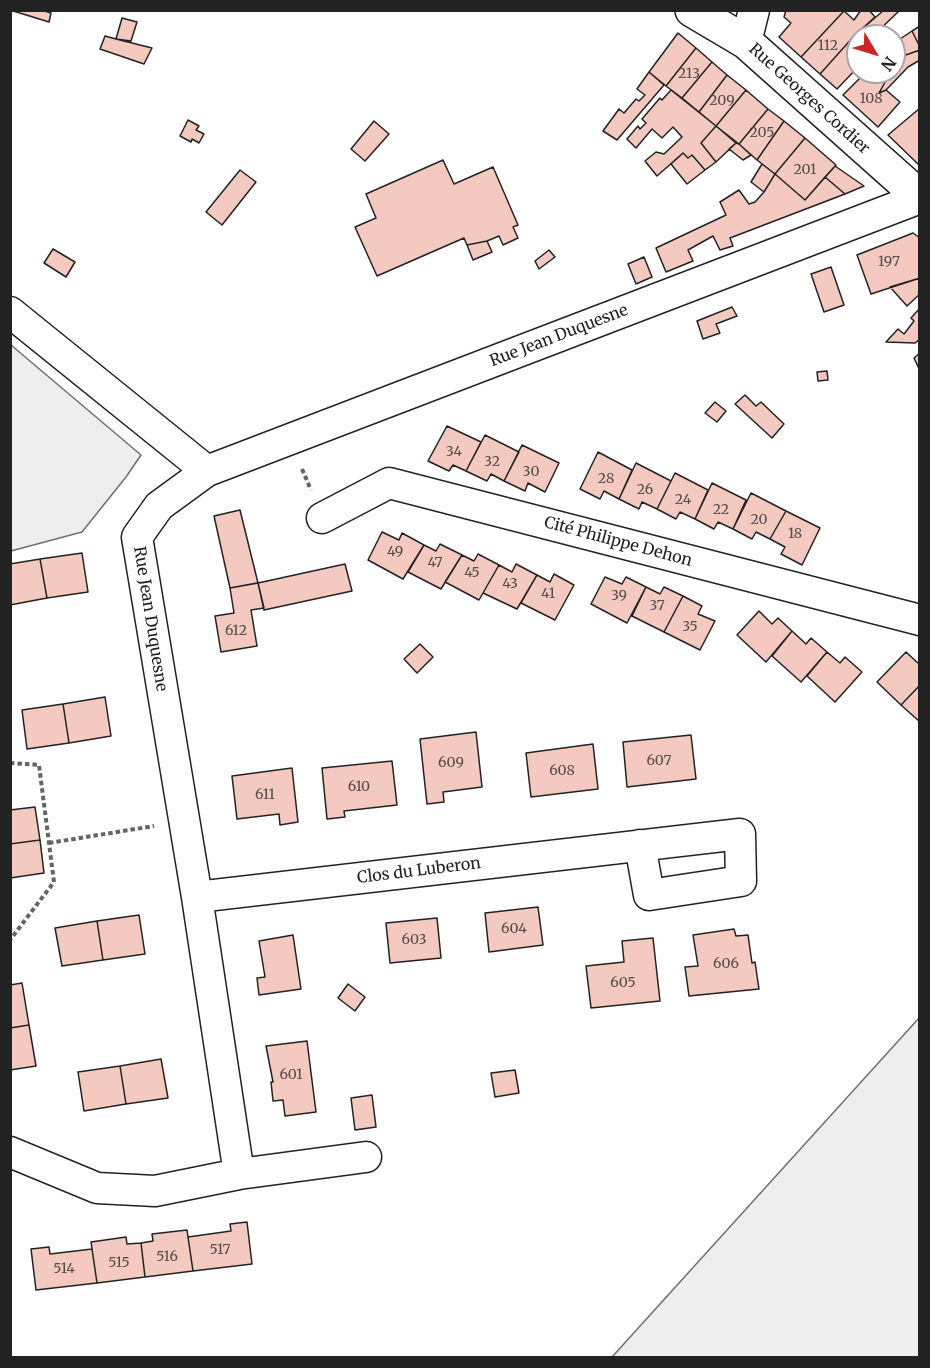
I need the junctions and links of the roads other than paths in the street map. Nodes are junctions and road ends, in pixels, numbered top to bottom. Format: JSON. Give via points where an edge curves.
{"nodes":[{"id":1,"x":692,"y":10,"type":"edge"},
{"id":2,"x":754,"y":10,"type":"edge"},
{"id":3,"x":746,"y":42,"type":"junction"},
{"id":4,"x":920,"y":198,"type":"edge"},
{"id":5,"x":10,"y":312,"type":"edge"},
{"id":6,"x":207,"y":471,"type":"junction"},
{"id":7,"x":322,"y":518,"type":"dead end"},
{"id":8,"x":920,"y":620,"type":"edge"},
{"id":9,"x":640,"y":846,"type":"dead end"},
{"id":10,"x":197,"y":897,"type":"junction"},
{"id":11,"x":10,"y":1152,"type":"edge"},
{"id":12,"x":366,"y":1157,"type":"dead end"},
{"id":13,"x":239,"y":1174,"type":"junction"}],
"edges":[{"from":1,"to":3,"type":"street","name":"Rue Georges Cordier"},
{"from":2,"to":3,"type":"street"},
{"from":3,"to":4,"type":"street","name":"Rue Georges Cordier"},
{"from":4,"to":6,"type":"street","name":"Rue Jean Duquesne"},
{"from":5,"to":6,"type":"street"},
{"from":6,"to":10,"type":"street","name":"Rue Jean Duquesne","via":[[159,506],[136,537]]},
{"from":7,"to":8,"type":"street","name":"Cité Philippe Dehon","via":[[389,483]]},
{"from":9,"to":10,"type":"street","name":"Clos du Luberon"},
{"from":10,"to":13,"type":"street","name":"Rue Jean Duquesne"},
{"from":11,"to":13,"type":"street","via":[[97,1188],[155,1191]]},
{"from":12,"to":13,"type":"street"}]}
